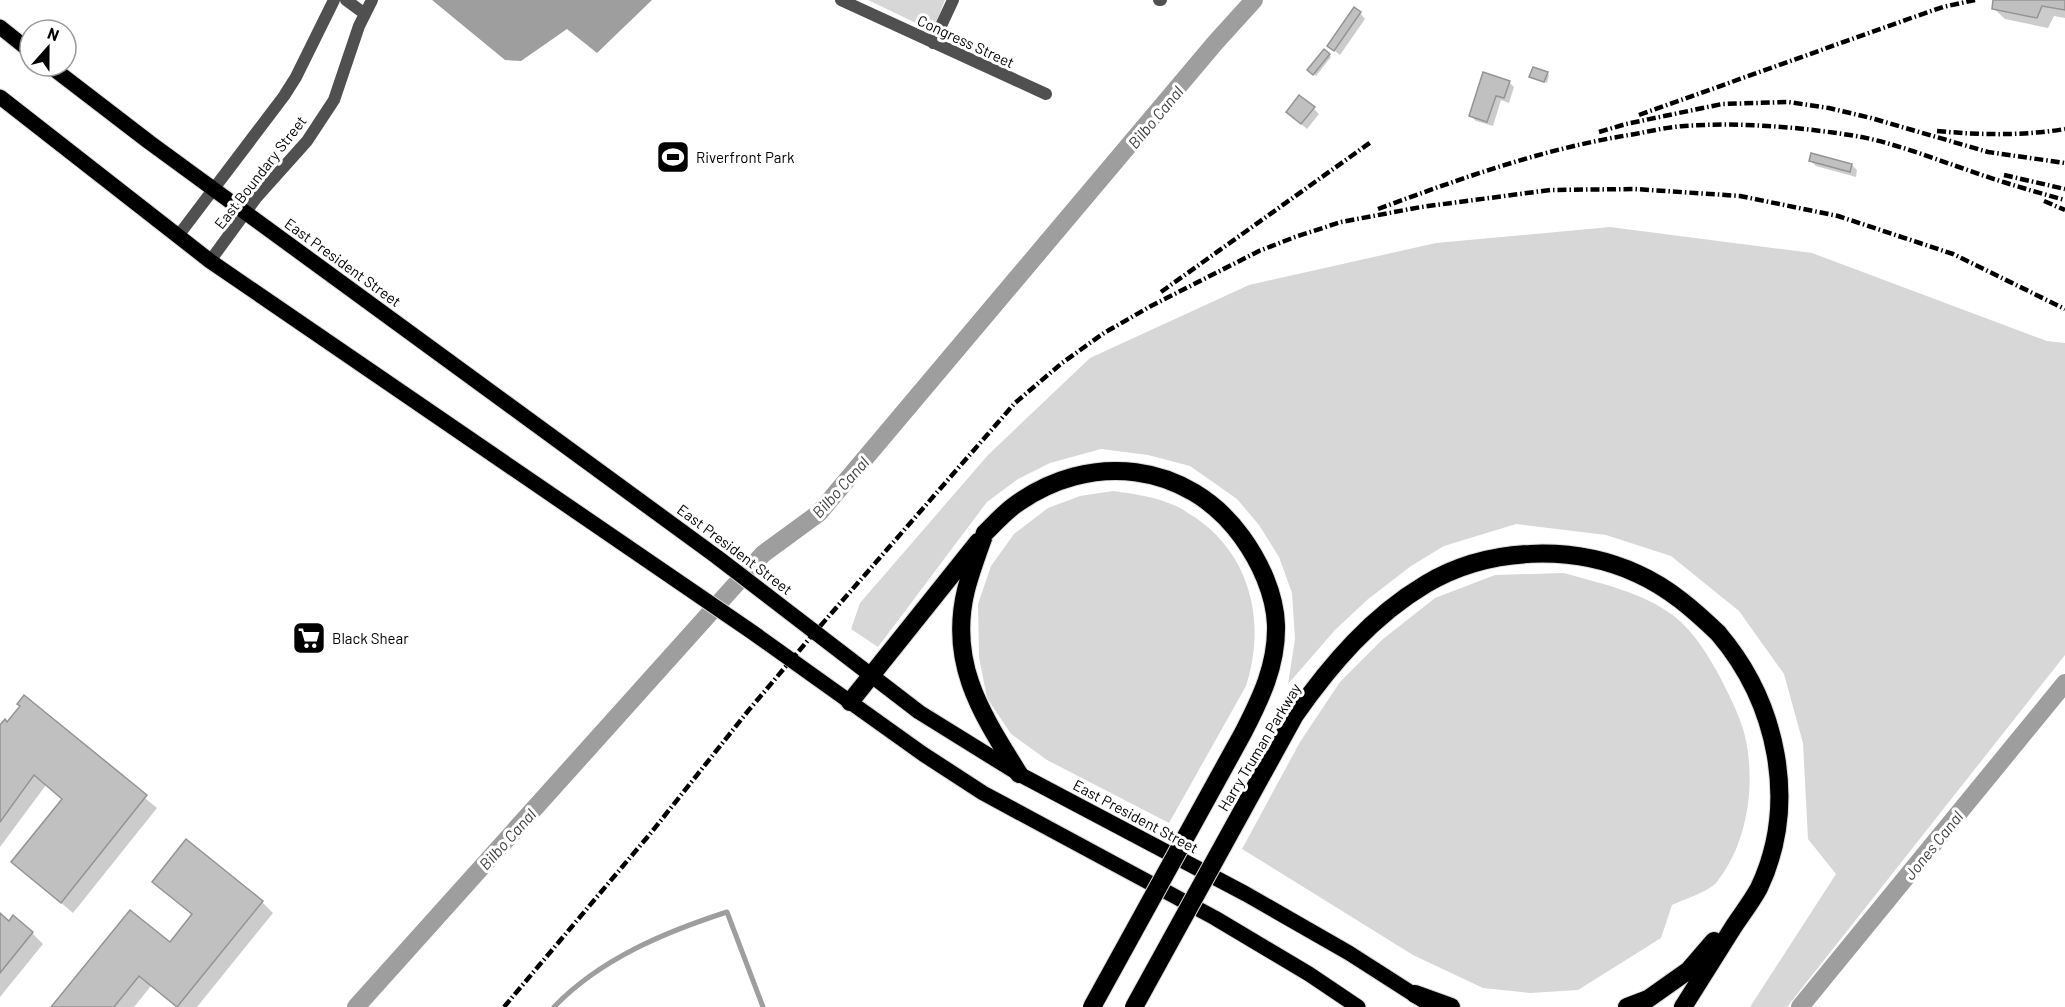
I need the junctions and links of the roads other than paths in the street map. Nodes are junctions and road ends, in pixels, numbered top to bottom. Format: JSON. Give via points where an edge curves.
{"nodes":[{"id":1,"x":334,"y":0,"type":"edge"},
{"id":2,"x":346,"y":0,"type":"edge"},
{"id":3,"x":372,"y":0,"type":"edge"},
{"id":4,"x":841,"y":0,"type":"edge"},
{"id":5,"x":953,"y":0,"type":"edge"},
{"id":6,"x":365,"y":14,"type":"junction"},
{"id":7,"x":0,"y":27,"type":"edge"},
{"id":8,"x":18,"y":41,"type":"edge"},
{"id":9,"x":933,"y":43,"type":"junction"},
{"id":10,"x":66,"y":78,"type":"edge"},
{"id":11,"x":1046,"y":94,"type":"dead end"},
{"id":12,"x":0,"y":97,"type":"edge"},
{"id":13,"x":213,"y":189,"type":"junction"},
{"id":14,"x":246,"y":213,"type":"junction"},
{"id":15,"x":178,"y":236,"type":"junction"},
{"id":16,"x":210,"y":261,"type":"junction"},
{"id":17,"x":985,"y":533,"type":"junction"},
{"id":18,"x":873,"y":676,"type":"junction"},
{"id":19,"x":850,"y":702,"type":"junction"},
{"id":20,"x":1019,"y":774,"type":"junction"},
{"id":21,"x":1758,"y":890,"type":"junction"},
{"id":22,"x":1415,"y":994,"type":"junction"},
{"id":23,"x":1092,"y":1007,"type":"edge"},
{"id":24,"x":1134,"y":1007,"type":"edge"},
{"id":25,"x":1358,"y":1007,"type":"edge"},
{"id":26,"x":1433,"y":1007,"type":"edge"},
{"id":27,"x":1450,"y":1007,"type":"edge"},
{"id":28,"x":1627,"y":1007,"type":"edge"},
{"id":29,"x":1683,"y":1007,"type":"edge"}],
"edges":[{"from":1,"to":13,"type":"street","name":"East Boundary Street","via":[[284,96]]},
{"from":2,"to":6,"type":"street"},
{"from":3,"to":6,"type":"street","name":"East Boundary Street"},
{"from":4,"to":9,"type":"street","name":"Congress Street"},
{"from":5,"to":9,"type":"street"},
{"from":6,"to":14,"type":"street","name":"East Boundary Street","via":[[333,100],[307,141]]},
{"from":7,"to":8,"type":"main road"},
{"from":9,"to":11,"type":"street","name":"Congress Street"},
{"from":10,"to":13,"type":"main road","name":"East President Street"},
{"from":12,"to":15,"type":"main road"},
{"from":13,"to":14,"type":"main road","name":"East President Street"},
{"from":13,"to":15,"type":"street","name":"East Boundary Street"},
{"from":14,"to":16,"type":"street","name":"East Boundary Street"},
{"from":14,"to":18,"type":"main road","name":"East President Street","via":[[717,557]]},
{"from":15,"to":16,"type":"main road"},
{"from":16,"to":19,"type":"main road"},
{"from":17,"to":18,"type":"highway","name":"Harry Truman Parkway"},
{"from":17,"to":20,"type":"highway","via":[[962,615],[963,663],[983,715]]},
{"from":17,"to":23,"type":"highway","name":"Harry Truman Parkway","bridge":true,"via":[[1015,505],[1056,483],[1106,471],[1148,474],[1202,497],[1235,528],[1252,550],[1274,607],[1274,656],[1263,693]]},
{"from":18,"to":19,"type":"highway","name":"Harry Truman Parkway"},
{"from":18,"to":20,"type":"main road","name":"East President Street","via":[[919,712]]},
{"from":19,"to":25,"type":"main road","via":[[983,792],[1215,918]]},
{"from":20,"to":22,"type":"main road","name":"East President Street","via":[[1246,894]]},
{"from":21,"to":24,"type":"highway","name":"Harry Truman Parkway","bridge":true,"via":[[1774,844],[1777,756],[1760,699],[1734,652],[1693,609],[1637,573],[1578,557],[1547,554],[1485,560],[1455,570],[1403,599],[1334,663],[1277,746]]},
{"from":21,"to":28,"type":"highway","via":[[1689,970],[1648,999]]},
{"from":21,"to":29,"type":"highway"},
{"from":22,"to":26,"type":"main road","name":"East President Street"},
{"from":22,"to":27,"type":"highway"}]}
